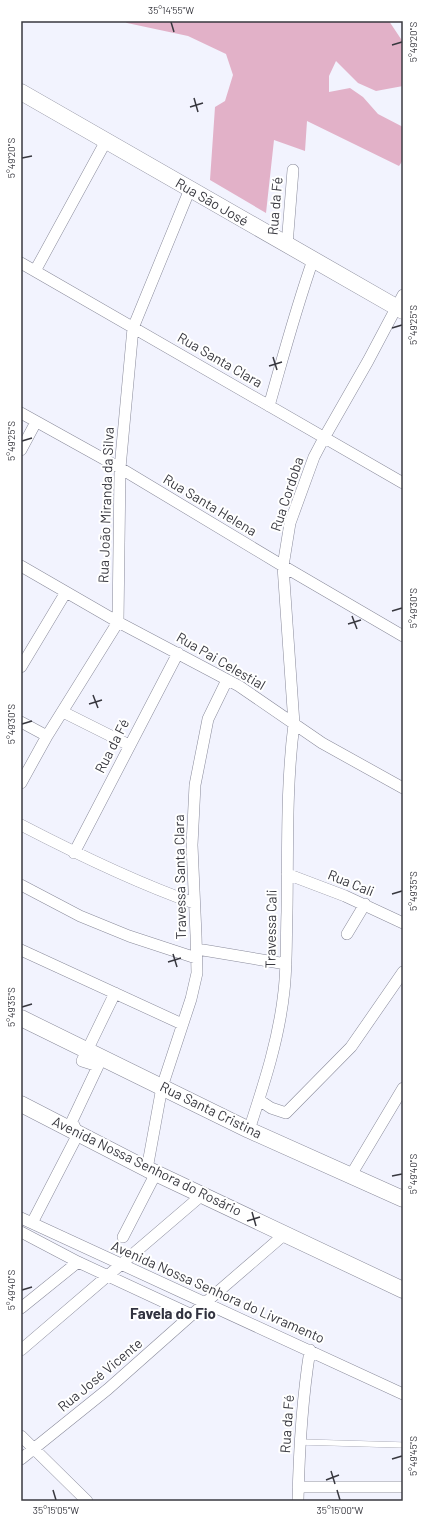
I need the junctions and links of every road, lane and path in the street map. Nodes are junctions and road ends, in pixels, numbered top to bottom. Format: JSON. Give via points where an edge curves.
{"nodes":[{"id":1,"x":21,"y":92,"type":"edge"},
{"id":2,"x":106,"y":141,"type":"junction"},
{"id":3,"x":293,"y":170,"type":"dead end"},
{"id":4,"x":190,"y":189,"type":"junction"},
{"id":5,"x":286,"y":245,"type":"junction"},
{"id":6,"x":313,"y":260,"type":"junction"},
{"id":7,"x":21,"y":263,"type":"edge"},
{"id":8,"x":35,"y":271,"type":"junction"},
{"id":9,"x":401,"y":305,"type":"edge"},
{"id":10,"x":133,"y":328,"type":"junction"},
{"id":11,"x":269,"y":406,"type":"junction"},
{"id":12,"x":21,"y":413,"type":"edge"},
{"id":13,"x":36,"y":422,"type":"junction"},
{"id":14,"x":324,"y":438,"type":"junction"},
{"id":15,"x":21,"y":450,"type":"edge"},
{"id":16,"x":120,"y":468,"type":"junction"},
{"id":17,"x":403,"y":484,"type":"edge"},
{"id":18,"x":21,"y":566,"type":"edge"},
{"id":19,"x":283,"y":566,"type":"junction"},
{"id":20,"x":66,"y":592,"type":"junction"},
{"id":21,"x":118,"y":622,"type":"junction"},
{"id":22,"x":403,"y":636,"type":"edge"},
{"id":23,"x":178,"y":653,"type":"junction"},
{"id":24,"x":21,"y":667,"type":"edge"},
{"id":25,"x":227,"y":680,"type":"junction"},
{"id":26,"x":63,"y":712,"type":"junction"},
{"id":27,"x":21,"y":722,"type":"edge"},
{"id":28,"x":294,"y":724,"type":"junction"},
{"id":29,"x":47,"y":736,"type":"junction"},
{"id":30,"x":130,"y":745,"type":"junction"},
{"id":31,"x":21,"y":783,"type":"edge"},
{"id":32,"x":403,"y":788,"type":"edge"},
{"id":33,"x":21,"y":825,"type":"edge"},
{"id":34,"x":74,"y":853,"type":"junction"},
{"id":35,"x":287,"y":874,"type":"junction"},
{"id":36,"x":21,"y":885,"type":"edge"},
{"id":37,"x":194,"y":903,"type":"junction"},
{"id":38,"x":364,"y":904,"type":"junction"},
{"id":39,"x":403,"y":923,"type":"edge"},
{"id":40,"x":347,"y":934,"type":"dead end"},
{"id":41,"x":21,"y":950,"type":"edge"},
{"id":42,"x":196,"y":953,"type":"junction"},
{"id":43,"x":286,"y":964,"type":"junction"},
{"id":44,"x":403,"y":972,"type":"edge"},
{"id":45,"x":116,"y":993,"type":"junction"},
{"id":46,"x":21,"y":1018,"type":"edge"},
{"id":47,"x":182,"y":1024,"type":"junction"},
{"id":48,"x":87,"y":1050,"type":"junction"},
{"id":49,"x":162,"y":1087,"type":"junction"},
{"id":50,"x":403,"y":1088,"type":"edge"},
{"id":51,"x":259,"y":1100,"type":"junction"},
{"id":52,"x":21,"y":1104,"type":"edge"},
{"id":53,"x":249,"y":1130,"type":"junction"},
{"id":54,"x":78,"y":1134,"type":"junction"},
{"id":55,"x":152,"y":1171,"type":"junction"},
{"id":56,"x":351,"y":1175,"type":"junction"},
{"id":57,"x":202,"y":1195,"type":"junction"},
{"id":58,"x":403,"y":1199,"type":"edge"},
{"id":59,"x":21,"y":1218,"type":"edge"},
{"id":60,"x":32,"y":1222,"type":"junction"},
{"id":61,"x":21,"y":1232,"type":"edge"},
{"id":62,"x":286,"y":1233,"type":"junction"},
{"id":63,"x":123,"y":1237,"type":"dead end"},
{"id":64,"x":78,"y":1262,"type":"junction"},
{"id":65,"x":120,"y":1264,"type":"junction"},
{"id":66,"x":108,"y":1276,"type":"junction"},
{"id":67,"x":403,"y":1290,"type":"edge"},
{"id":68,"x":205,"y":1303,"type":"junction"},
{"id":69,"x":21,"y":1308,"type":"edge"},
{"id":70,"x":192,"y":1315,"type":"junction"},
{"id":71,"x":21,"y":1350,"type":"edge"},
{"id":72,"x":310,"y":1350,"type":"junction"},
{"id":73,"x":403,"y":1394,"type":"edge"},
{"id":74,"x":21,"y":1436,"type":"edge"},
{"id":75,"x":300,"y":1442,"type":"junction"},
{"id":76,"x":403,"y":1445,"type":"edge"},
{"id":77,"x":33,"y":1449,"type":"junction"},
{"id":78,"x":21,"y":1458,"type":"edge"},
{"id":79,"x":298,"y":1487,"type":"junction"},
{"id":80,"x":403,"y":1487,"type":"edge"},
{"id":81,"x":86,"y":1501,"type":"edge"},
{"id":82,"x":298,"y":1501,"type":"edge"}],
"edges":[{"from":1,"to":2,"type":"main road","name":"Rua São José"},
{"from":2,"to":4,"type":"main road","name":"Rua São José"},
{"from":2,"to":8,"type":"street"},
{"from":3,"to":5,"type":"street","name":"Rua da Fé"},
{"from":4,"to":5,"type":"main road","name":"Rua São José"},
{"from":4,"to":10,"type":"street","name":"Rua João Miranda da Silva"},
{"from":5,"to":6,"type":"main road","name":"Rua São José"},
{"from":6,"to":9,"type":"main road","name":"Rua São José"},
{"from":6,"to":11,"type":"street","via":[[301,292]]},
{"from":7,"to":8,"type":"street","name":"Rua Santa Clara"},
{"from":8,"to":10,"type":"street","name":"Rua Santa Clara"},
{"from":9,"to":14,"type":"street","name":"Rua Cordoba"},
{"from":10,"to":11,"type":"street","name":"Rua Santa Clara"},
{"from":10,"to":16,"type":"street","name":"Rua João Miranda da Silva"},
{"from":11,"to":14,"type":"street","name":"Rua Santa Clara"},
{"from":12,"to":13,"type":"street","name":"Rua Santa Helena"},
{"from":13,"to":15,"type":"street"},
{"from":13,"to":16,"type":"street","name":"Rua Santa Helena"},
{"from":14,"to":17,"type":"street","name":"Rua Santa Clara"},
{"from":14,"to":19,"type":"street","name":"Rua Cordoba","via":[[314,457],[290,523]]},
{"from":16,"to":19,"type":"street","name":"Rua Santa Helena"},
{"from":16,"to":21,"type":"street","name":"Rua João Miranda da Silva"},
{"from":18,"to":20,"type":"street","name":"Rua Pai Celestial"},
{"from":19,"to":22,"type":"street","name":"Rua Santa Helena"},
{"from":19,"to":28,"type":"street","name":"Rua Cordoba"},
{"from":20,"to":21,"type":"street","name":"Rua Pai Celestial"},
{"from":20,"to":24,"type":"street"},
{"from":21,"to":23,"type":"street","name":"Rua Pai Celestial"},
{"from":21,"to":26,"type":"street"},
{"from":23,"to":25,"type":"street","name":"Rua Pai Celestial"},
{"from":23,"to":30,"type":"street","name":"Rua da Fé"},
{"from":25,"to":28,"type":"street","name":"Rua Pai Celestial"},
{"from":25,"to":37,"type":"street","name":"Travessa Santa Clara","via":[[208,718],[195,785],[192,845]]},
{"from":26,"to":29,"type":"street"},
{"from":26,"to":30,"type":"street"},
{"from":27,"to":29,"type":"street"},
{"from":28,"to":32,"type":"street","name":"Rua Pai Celestial","via":[[322,743]]},
{"from":28,"to":35,"type":"street","name":"Travessa Cali","via":[[287,807]]},
{"from":29,"to":31,"type":"street"},
{"from":30,"to":34,"type":"street","name":"Rua da Fé"},
{"from":33,"to":34,"type":"street"},
{"from":34,"to":37,"type":"street"},
{"from":35,"to":38,"type":"street","name":"Rua Cali"},
{"from":35,"to":43,"type":"street","name":"Travessa Cali"},
{"from":36,"to":42,"type":"street","via":[[80,916],[130,936]]},
{"from":37,"to":42,"type":"street","name":"Travessa Santa Clara"},
{"from":38,"to":39,"type":"street","name":"Rua Cali"},
{"from":38,"to":40,"type":"street"},
{"from":41,"to":45,"type":"street"},
{"from":42,"to":43,"type":"street"},
{"from":42,"to":47,"type":"street","name":"Travessa Santa Clara","via":[[196,973],[191,999]]},
{"from":43,"to":51,"type":"street","name":"Travessa Cali","via":[[278,1025]]},
{"from":44,"to":51,"type":"street","via":[[351,1048],[286,1113],[271,1108]]},
{"from":45,"to":47,"type":"street"},
{"from":45,"to":48,"type":"street"},
{"from":46,"to":48,"type":"main road","name":"Rua Santa Cristina"},
{"from":47,"to":49,"type":"street","name":"Travessa Santa Clara"},
{"from":48,"to":49,"type":"main road","name":"Rua Santa Cristina"},
{"from":48,"to":54,"type":"street","via":[[82,1060],[98,1066],[72,1121]]},
{"from":49,"to":53,"type":"main road","name":"Rua Santa Cristina"},
{"from":49,"to":55,"type":"street","name":"Travessa Santa Clara"},
{"from":50,"to":56,"type":"street"},
{"from":51,"to":53,"type":"street","name":"Travessa Cali"},
{"from":52,"to":54,"type":"main road","name":"Avenida Nossa Senhora do Rosário"},
{"from":53,"to":56,"type":"main road","name":"Rua Santa Cristina"},
{"from":54,"to":55,"type":"main road","name":"Avenida Nossa Senhora do Rosário"},
{"from":54,"to":60,"type":"street"},
{"from":55,"to":57,"type":"main road","name":"Avenida Nossa Senhora do Rosário"},
{"from":55,"to":63,"type":"street","name":"Travessa Santa Clara"},
{"from":56,"to":58,"type":"main road","name":"Rua Santa Cristina"},
{"from":57,"to":62,"type":"main road","name":"Avenida Nossa Senhora do Rosário"},
{"from":57,"to":65,"type":"street"},
{"from":59,"to":60,"type":"street","name":"Avenida Nossa Senhora do Livramento"},
{"from":60,"to":65,"type":"street","name":"Avenida Nossa Senhora do Livramento"},
{"from":61,"to":64,"type":"street"},
{"from":62,"to":67,"type":"main road","name":"Avenida Nossa Senhora do Rosário"},
{"from":62,"to":68,"type":"street","name":"Rua José Vicente"},
{"from":64,"to":66,"type":"street"},
{"from":64,"to":69,"type":"street"},
{"from":65,"to":66,"type":"street"},
{"from":65,"to":68,"type":"street","name":"Avenida Nossa Senhora do Livramento"},
{"from":66,"to":70,"type":"street"},
{"from":66,"to":71,"type":"street"},
{"from":68,"to":70,"type":"street","name":"Rua José Vicente"},
{"from":68,"to":72,"type":"street","name":"Avenida Nossa Senhora do Livramento"},
{"from":70,"to":77,"type":"street","name":"Rua José Vicente","via":[[108,1389]]},
{"from":72,"to":73,"type":"street","name":"Avenida Nossa Senhora do Livramento"},
{"from":72,"to":75,"type":"street","name":"Rua da Fé"},
{"from":74,"to":77,"type":"street"},
{"from":75,"to":76,"type":"lane"},
{"from":75,"to":79,"type":"street","name":"Rua da Fé"},
{"from":77,"to":78,"type":"street","name":"Rua José Vicente"},
{"from":77,"to":81,"type":"street"},
{"from":79,"to":80,"type":"street"},
{"from":79,"to":82,"type":"street","name":"Rua da Fé"}]}
